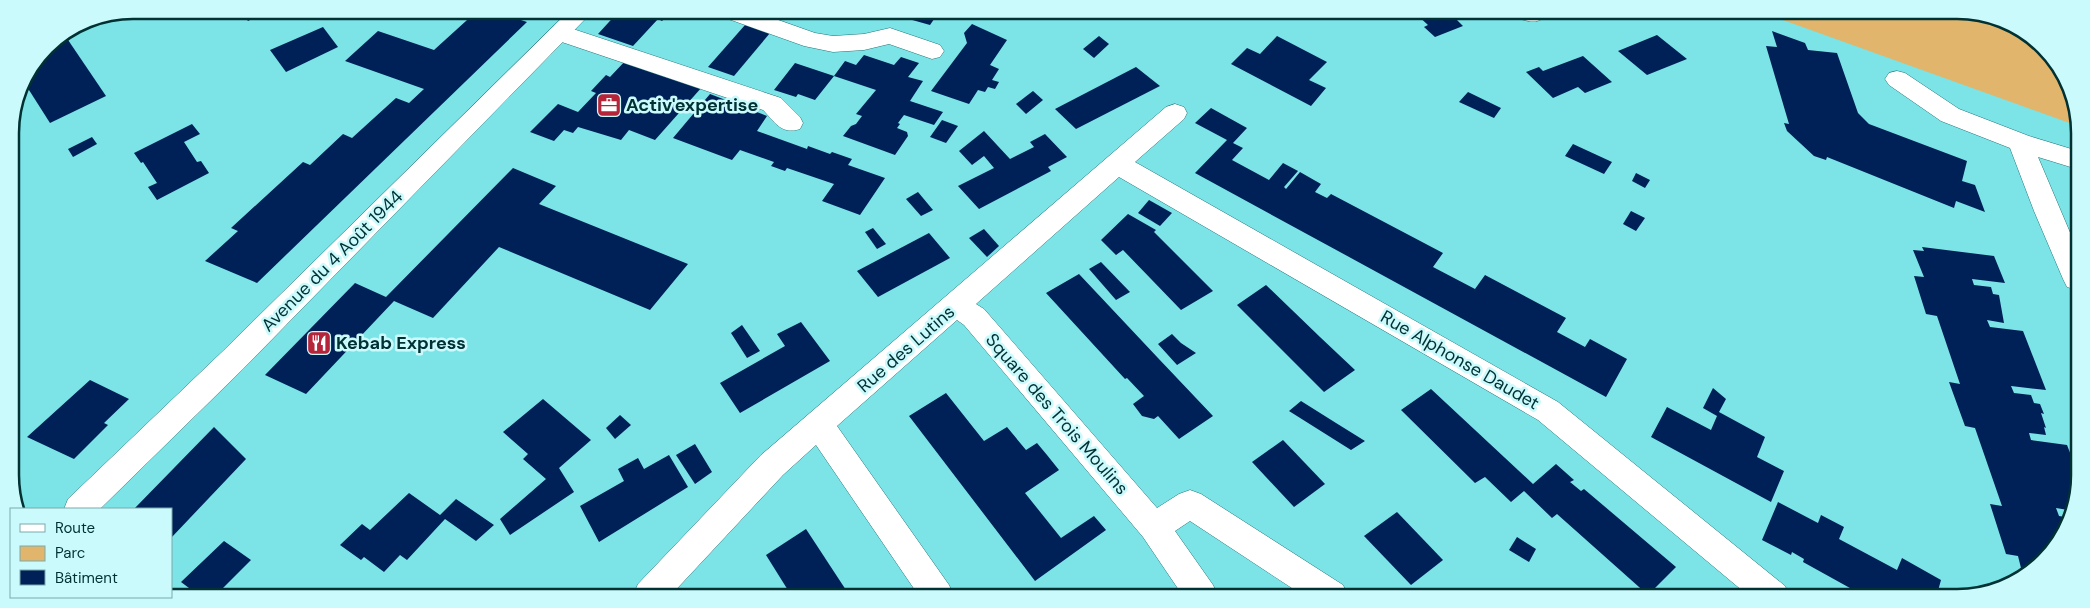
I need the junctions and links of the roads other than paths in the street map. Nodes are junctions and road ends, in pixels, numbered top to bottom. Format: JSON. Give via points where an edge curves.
{"nodes":[{"id":1,"x":575,"y":19,"type":"edge"},
{"id":2,"x":751,"y":19,"type":"edge"},
{"id":3,"x":562,"y":33,"type":"junction"},
{"id":4,"x":932,"y":51,"type":"dead end"},
{"id":5,"x":1897,"y":79,"type":"dead end"},
{"id":6,"x":1175,"y":113,"type":"dead end"},
{"id":7,"x":791,"y":123,"type":"dead end"},
{"id":8,"x":2020,"y":142,"type":"junction"},
{"id":9,"x":2071,"y":158,"type":"edge"},
{"id":10,"x":1117,"y":164,"type":"junction"},
{"id":11,"x":2071,"y":265,"type":"edge"},
{"id":12,"x":956,"y":305,"type":"junction"},
{"id":13,"x":819,"y":425,"type":"junction"},
{"id":14,"x":80,"y":508,"type":"edge"},
{"id":15,"x":1154,"y":527,"type":"junction"},
{"id":16,"x":655,"y":589,"type":"edge"},
{"id":17,"x":933,"y":589,"type":"edge"},
{"id":18,"x":1197,"y":589,"type":"edge"},
{"id":19,"x":1321,"y":589,"type":"edge"},
{"id":20,"x":1764,"y":589,"type":"edge"}],
"edges":[{"from":1,"to":3,"type":"street","name":"Avenue du 4 Août 1944"},
{"from":2,"to":4,"type":"street","via":[[833,44],[890,36]]},
{"from":3,"to":7,"type":"street","via":[[772,104]]},
{"from":3,"to":14,"type":"street","name":"Avenue du 4 Août 1944"},
{"from":5,"to":8,"type":"street","via":[[1950,115]]},
{"from":6,"to":10,"type":"street","name":"Rue des Lutins"},
{"from":8,"to":9,"type":"street"},
{"from":8,"to":11,"type":"street"},
{"from":10,"to":12,"type":"street","name":"Rue des Lutins"},
{"from":10,"to":20,"type":"street","name":"Rue Alphonse Daudet","via":[[1548,411]]},
{"from":12,"to":13,"type":"street","name":"Rue des Lutins"},
{"from":12,"to":15,"type":"street","name":"Square des Trois Moulins","via":[[974,317]]},
{"from":13,"to":16,"type":"street","name":"Rue des Lutins","via":[[772,465]]},
{"from":13,"to":17,"type":"street"},
{"from":15,"to":18,"type":"street","name":"Square des Trois Moulins"},
{"from":15,"to":19,"type":"street","via":[[1190,504]]}]}
